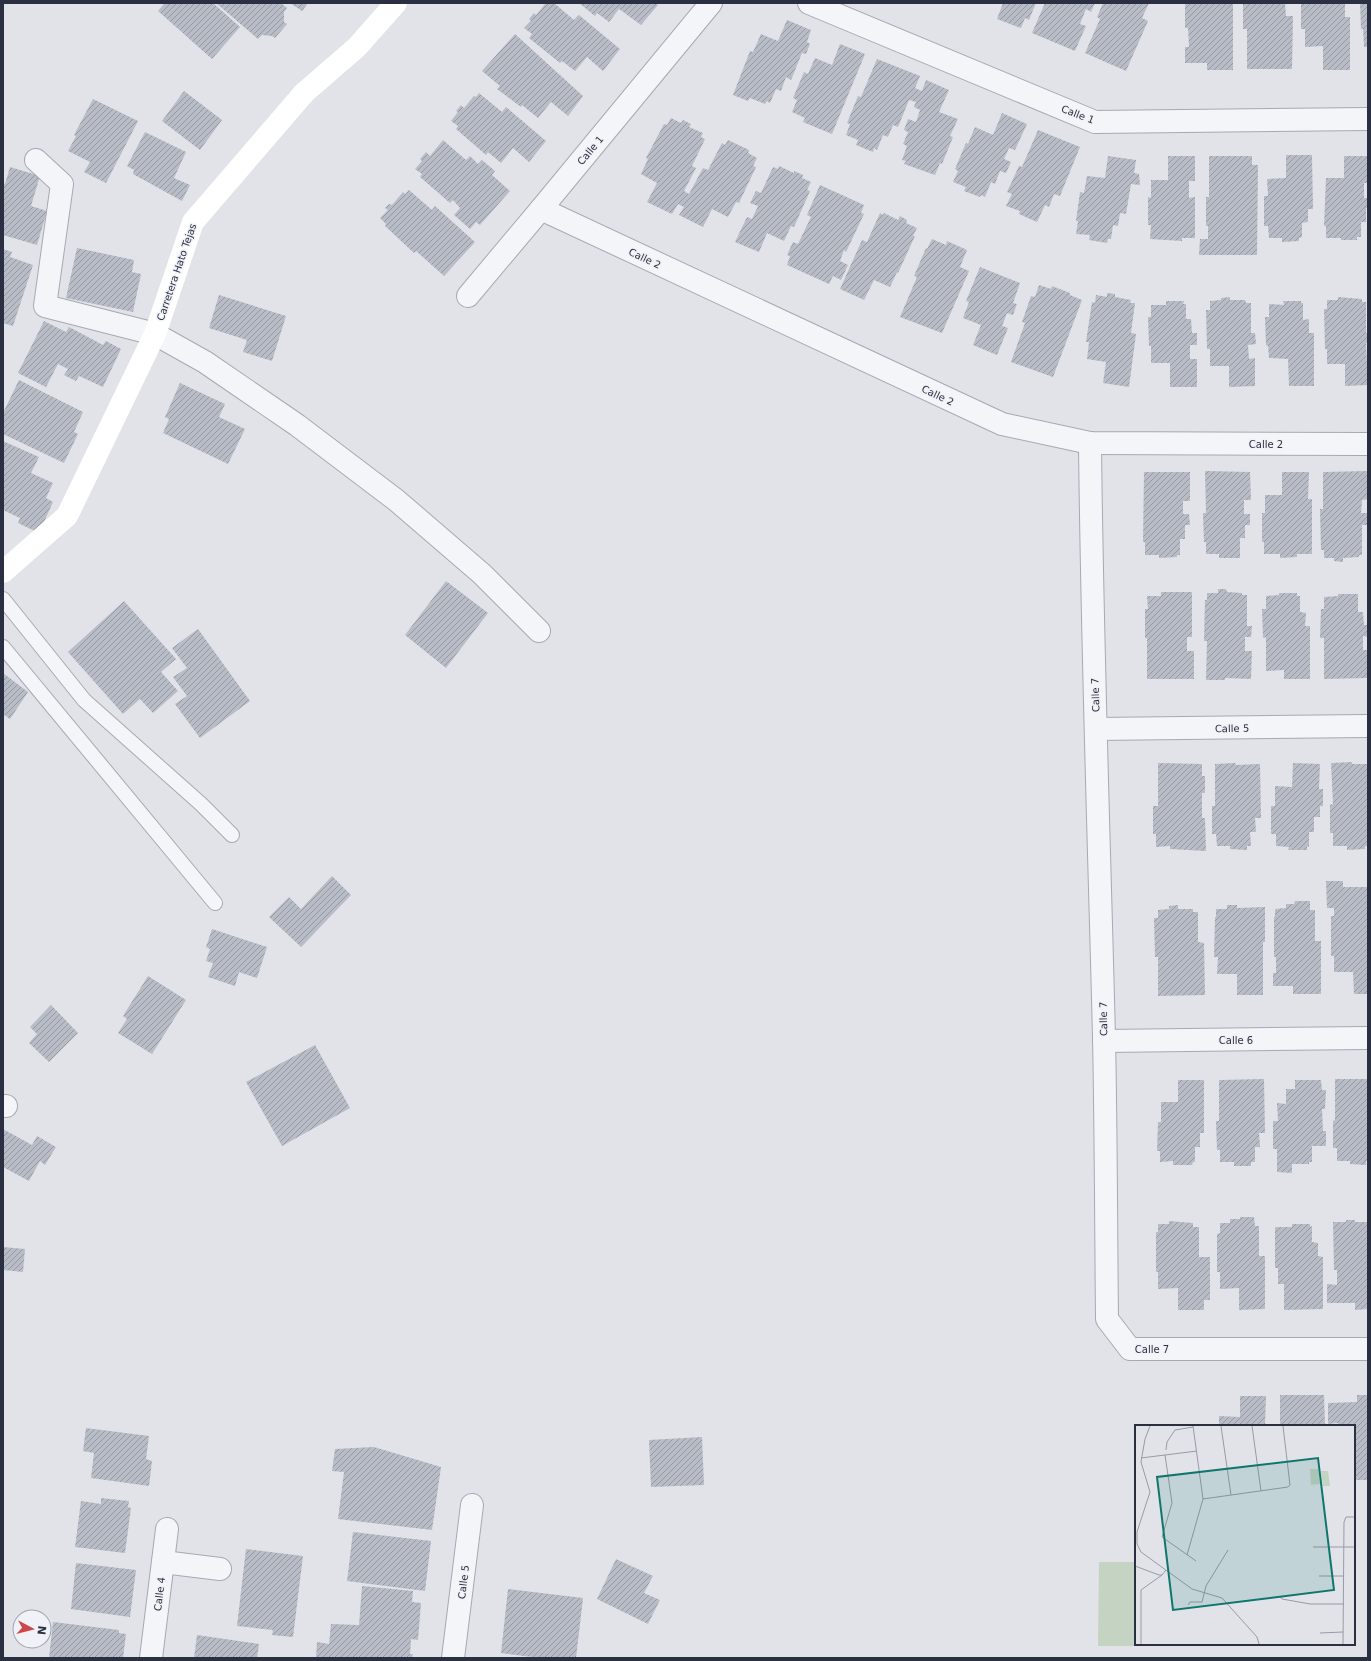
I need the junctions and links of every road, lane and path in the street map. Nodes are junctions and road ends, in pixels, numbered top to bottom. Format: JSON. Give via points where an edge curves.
{"nodes":[{"id":1,"x":396,"y":3,"type":"edge"},
{"id":2,"x":711,"y":3,"type":"edge"},
{"id":3,"x":809,"y":3,"type":"edge"},
{"id":4,"x":1368,"y":119,"type":"edge"},
{"id":5,"x":36,"y":160,"type":"dead end"},
{"id":6,"x":542,"y":209,"type":"junction"},
{"id":7,"x":468,"y":296,"type":"dead end"},
{"id":8,"x":155,"y":334,"type":"junction"},
{"id":9,"x":1090,"y":443,"type":"junction"},
{"id":10,"x":1368,"y":444,"type":"edge"},
{"id":11,"x":3,"y":572,"type":"edge"},
{"id":12,"x":3,"y":599,"type":"edge"},
{"id":13,"x":539,"y":631,"type":"dead end"},
{"id":14,"x":3,"y":647,"type":"edge"},
{"id":15,"x":1368,"y":726,"type":"edge"},
{"id":16,"x":1096,"y":729,"type":"junction"},
{"id":17,"x":232,"y":835,"type":"dead end"},
{"id":18,"x":215,"y":903,"type":"dead end"},
{"id":19,"x":1368,"y":1038,"type":"edge"},
{"id":20,"x":1104,"y":1041,"type":"junction"},
{"id":21,"x":1368,"y":1349,"type":"edge"},
{"id":22,"x":472,"y":1505,"type":"dead end"},
{"id":23,"x":167,"y":1529,"type":"dead end"},
{"id":24,"x":163,"y":1562,"type":"junction"},
{"id":25,"x":220,"y":1569,"type":"dead end"},
{"id":26,"x":151,"y":1658,"type":"edge"},
{"id":27,"x":453,"y":1658,"type":"edge"}],
"edges":[{"from":1,"to":8,"type":"street","name":"Carretera Hato Tejas","via":[[357,47],[304,93],[193,222]]},
{"from":2,"to":6,"type":"street","name":"Calle 1"},
{"from":3,"to":4,"type":"street","name":"Calle 1","via":[[1095,122]]},
{"from":5,"to":8,"type":"street","via":[[62,184],[45,306]]},
{"from":6,"to":7,"type":"street","name":"Calle 1"},
{"from":6,"to":9,"type":"street","name":"Calle 2","via":[[1002,424]]},
{"from":8,"to":11,"type":"street","name":"Carretera Hato Tejas","via":[[67,516]]},
{"from":8,"to":13,"type":"street","via":[[205,362],[290,420],[396,500],[482,574]]},
{"from":9,"to":10,"type":"street","name":"Calle 2"},
{"from":9,"to":16,"type":"street","name":"Calle 7","via":[[1091,594]]},
{"from":12,"to":17,"type":"lane","via":[[84,700],[201,804]]},
{"from":14,"to":18,"type":"lane"},
{"from":15,"to":16,"type":"street","name":"Calle 5"},
{"from":16,"to":20,"type":"street","name":"Calle 7"},
{"from":19,"to":20,"type":"street","name":"Calle 6"},
{"from":20,"to":21,"type":"street","name":"Calle 7","via":[[1107,1319],[1130,1348]]},
{"from":22,"to":27,"type":"street","name":"Calle 5"},
{"from":23,"to":24,"type":"street","name":"Calle 4"},
{"from":24,"to":25,"type":"street"},
{"from":24,"to":26,"type":"street","name":"Calle 4"}]}
